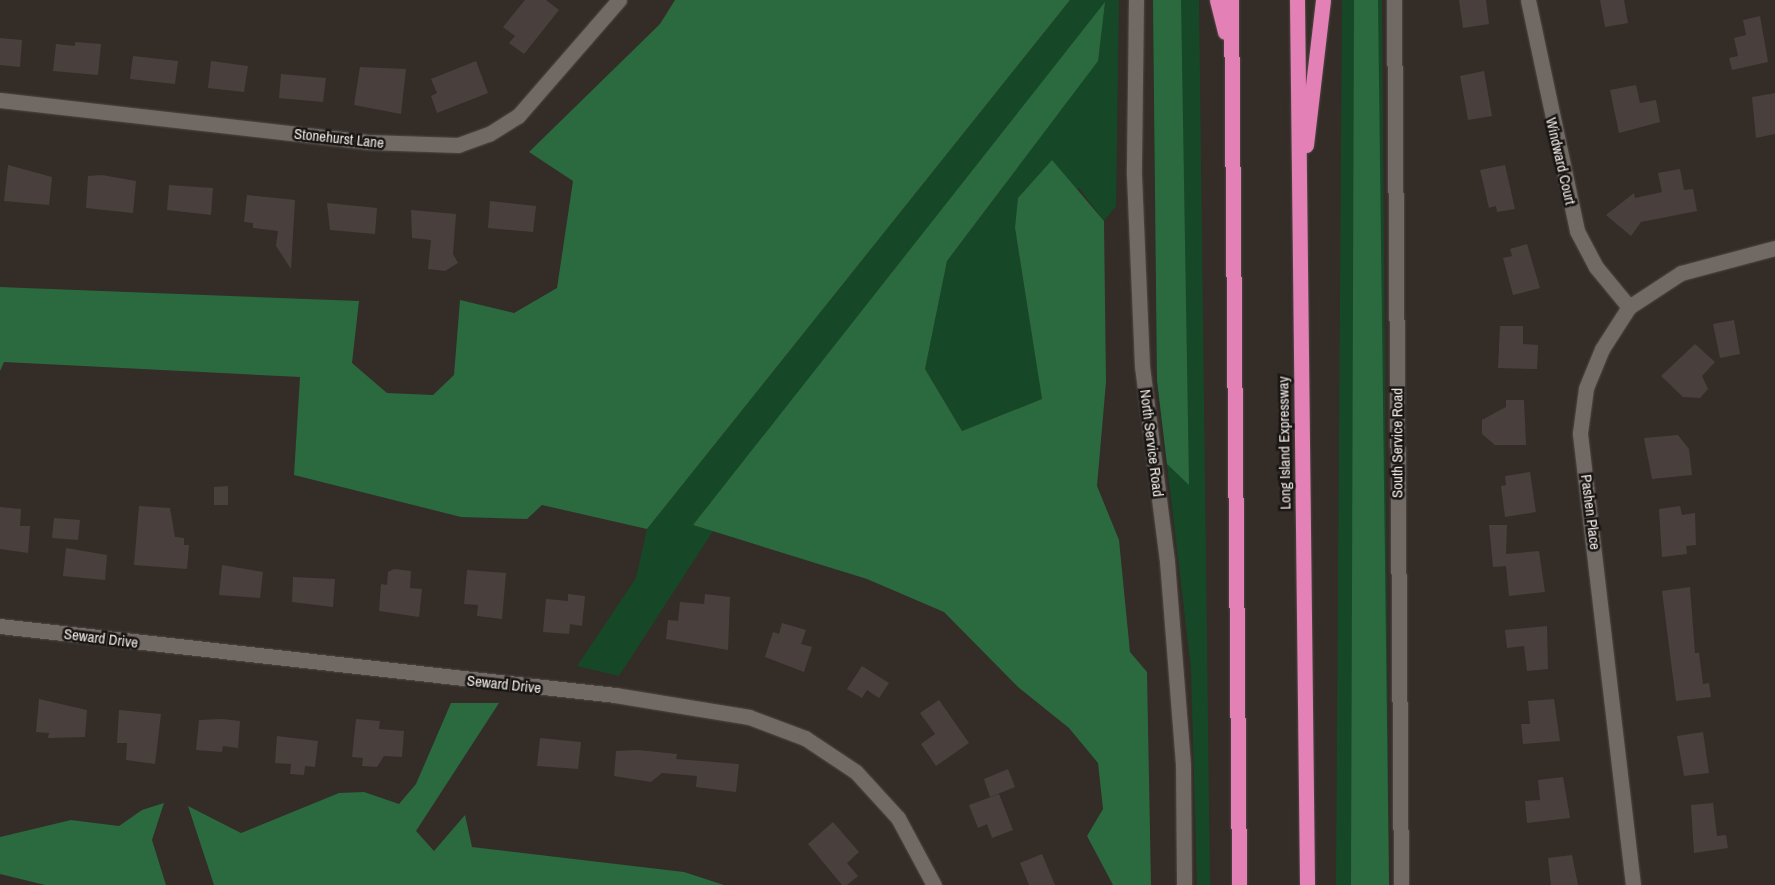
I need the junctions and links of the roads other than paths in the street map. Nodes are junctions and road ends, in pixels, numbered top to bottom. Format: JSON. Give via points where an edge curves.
{"nodes":[{"id":1,"x":619,"y":0,"type":"edge"},
{"id":2,"x":1136,"y":0,"type":"edge"},
{"id":3,"x":1217,"y":0,"type":"edge"},
{"id":4,"x":1231,"y":0,"type":"edge"},
{"id":5,"x":1297,"y":0,"type":"edge"},
{"id":6,"x":1323,"y":0,"type":"edge"},
{"id":7,"x":1394,"y":0,"type":"edge"},
{"id":8,"x":1528,"y":0,"type":"edge"},
{"id":9,"x":1232,"y":57,"type":"junction"},
{"id":10,"x":0,"y":100,"type":"edge"},
{"id":11,"x":1298,"y":193,"type":"junction"},
{"id":12,"x":1775,"y":248,"type":"edge"},
{"id":13,"x":1629,"y":307,"type":"junction"},
{"id":14,"x":0,"y":626,"type":"edge"},
{"id":15,"x":934,"y":885,"type":"edge"},
{"id":16,"x":1184,"y":885,"type":"edge"},
{"id":17,"x":1239,"y":885,"type":"edge"},
{"id":18,"x":1307,"y":885,"type":"edge"},
{"id":19,"x":1401,"y":885,"type":"edge"},
{"id":20,"x":1633,"y":885,"type":"edge"}],
"edges":[{"from":1,"to":10,"type":"street","name":"Stonehurst Lane","via":[[518,116],[489,134],[458,145],[368,142]]},
{"from":2,"to":16,"type":"street","name":"North Service Road","via":[[1134,175],[1142,366],[1169,590],[1183,765]]},
{"from":3,"to":9,"type":"highway"},
{"from":4,"to":9,"type":"highway"},
{"from":5,"to":11,"type":"highway","name":"Long Island Expressway"},
{"from":6,"to":11,"type":"highway"},
{"from":7,"to":19,"type":"street","name":"South Service Road"},
{"from":8,"to":13,"type":"street","name":"Windward Court","via":[[1577,231],[1596,267]]},
{"from":9,"to":17,"type":"highway"},
{"from":11,"to":18,"type":"highway","name":"Long Island Expressway"},
{"from":12,"to":13,"type":"street","name":"Pashen Place","via":[[1681,273]]},
{"from":13,"to":20,"type":"street","name":"Pashen Place","via":[[1602,349],[1586,388],[1580,433]]},
{"from":14,"to":15,"type":"street","name":"Seward Drive","via":[[615,695],[749,717],[805,738],[856,772],[898,818]]}]}
